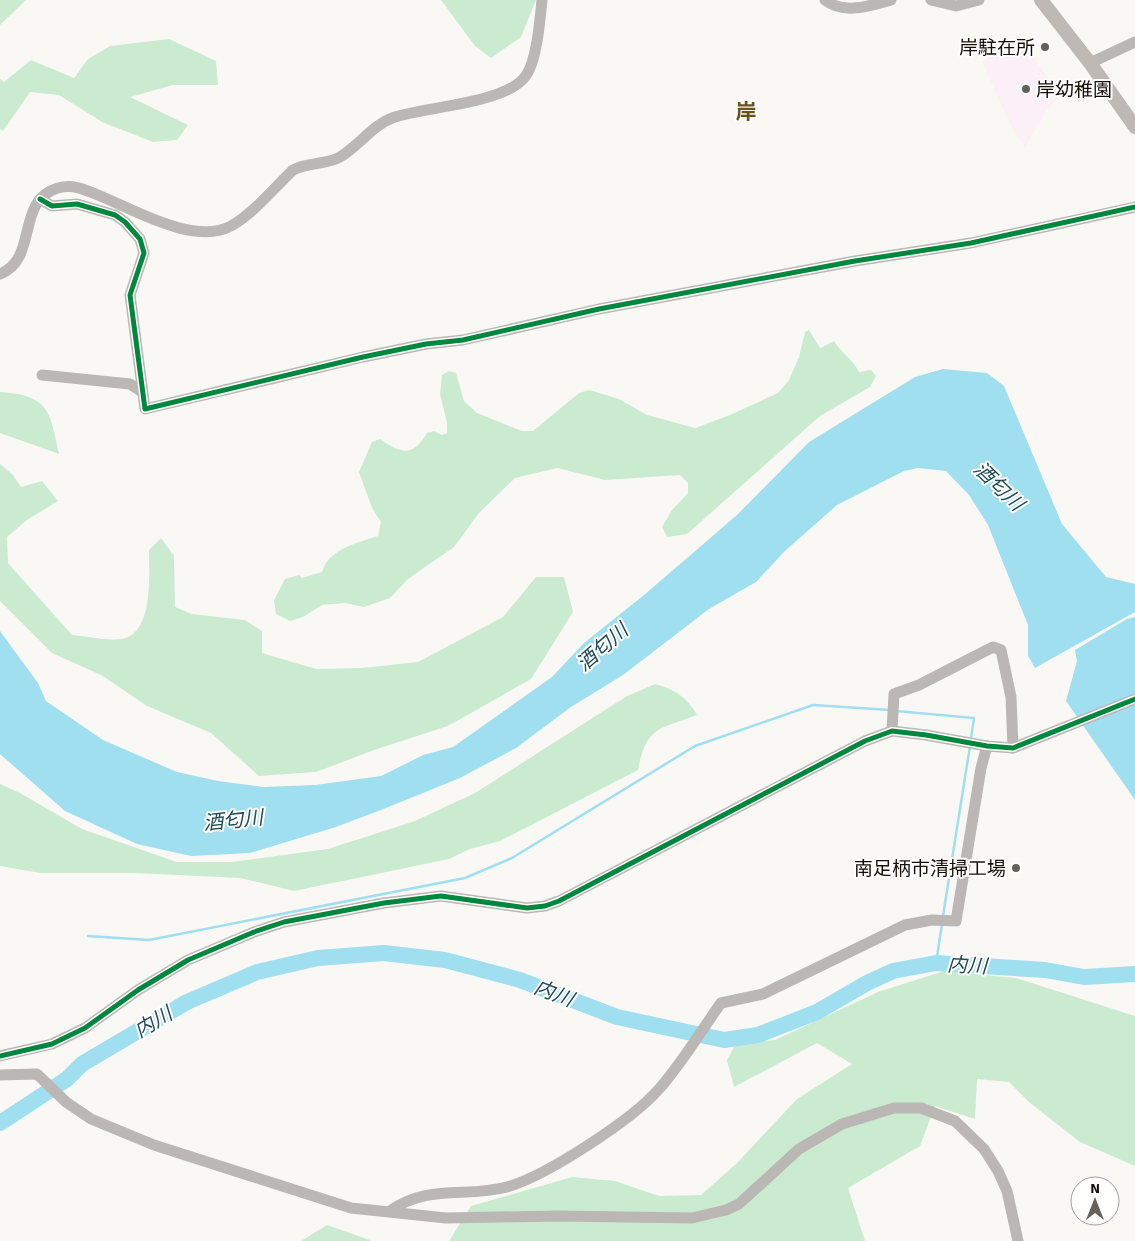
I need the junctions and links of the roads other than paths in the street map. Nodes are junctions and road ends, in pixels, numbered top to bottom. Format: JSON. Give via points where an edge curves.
{"nodes":[{"id":1,"x":542,"y":0,"type":"edge"},
{"id":2,"x":825,"y":0,"type":"edge"},
{"id":3,"x":890,"y":0,"type":"edge"},
{"id":4,"x":931,"y":0,"type":"edge"},
{"id":5,"x":979,"y":0,"type":"edge"},
{"id":6,"x":1041,"y":0,"type":"edge"},
{"id":7,"x":1135,"y":42,"type":"edge"},
{"id":8,"x":1090,"y":63,"type":"junction"},
{"id":9,"x":1135,"y":127,"type":"edge"},
{"id":10,"x":40,"y":200,"type":"junction"},
{"id":11,"x":1135,"y":207,"type":"edge"},
{"id":12,"x":0,"y":274,"type":"edge"},
{"id":13,"x":42,"y":375,"type":"dead end"},
{"id":14,"x":141,"y":390,"type":"junction"},
{"id":15,"x":1135,"y":699,"type":"edge"},
{"id":16,"x":892,"y":727,"type":"junction"},
{"id":17,"x":987,"y":746,"type":"junction"},
{"id":18,"x":1013,"y":746,"type":"junction"},
{"id":19,"x":0,"y":1056,"type":"edge"},
{"id":20,"x":0,"y":1075,"type":"edge"},
{"id":21,"x":390,"y":1211,"type":"junction"},
{"id":22,"x":1018,"y":1241,"type":"edge"}],
"edges":[{"from":1,"to":10,"type":"street","via":[[539,32],[527,74],[518,84],[502,94],[387,120],[341,157],[293,170],[242,218],[226,228],[198,232],[181,228],[74,187],[53,190]]},
{"from":2,"to":3,"type":"street","via":[[838,8],[855,9]]},
{"from":4,"to":5,"type":"street","via":[[956,6]]},
{"from":6,"to":8,"type":"main road"},
{"from":7,"to":8,"type":"street"},
{"from":8,"to":9,"type":"main road"},
{"from":10,"to":12,"type":"street","via":[[29,219],[21,256]]},
{"from":10,"to":14,"type":"street","via":[[52,206],[77,204],[115,215],[140,239],[144,253],[130,295]]},
{"from":11,"to":14,"type":"street","via":[[971,244],[855,261],[599,309],[463,340],[426,344],[145,409]]},
{"from":13,"to":14,"type":"street","via":[[130,384]]},
{"from":15,"to":18,"type":"street"},
{"from":16,"to":17,"type":"street"},
{"from":16,"to":18,"type":"street","via":[[894,694],[919,685],[993,647],[1001,650],[1011,697]]},
{"from":16,"to":19,"type":"street","via":[[559,901],[545,906],[510,906],[441,896],[284,922],[188,960],[138,990],[85,1028],[52,1044]]},
{"from":17,"to":18,"type":"street"},
{"from":17,"to":21,"type":"street","via":[[956,921],[932,920],[905,925],[763,994],[721,1003],[658,1090],[600,1136],[554,1166],[508,1186],[487,1191],[432,1193],[402,1203]]},
{"from":20,"to":21,"type":"street","via":[[37,1074],[66,1102],[106,1127],[186,1156],[351,1208]]},
{"from":21,"to":22,"type":"street","via":[[446,1218],[692,1218],[739,1204],[800,1149],[842,1124],[894,1108],[921,1108],[956,1121],[984,1149],[1007,1191]]}]}
